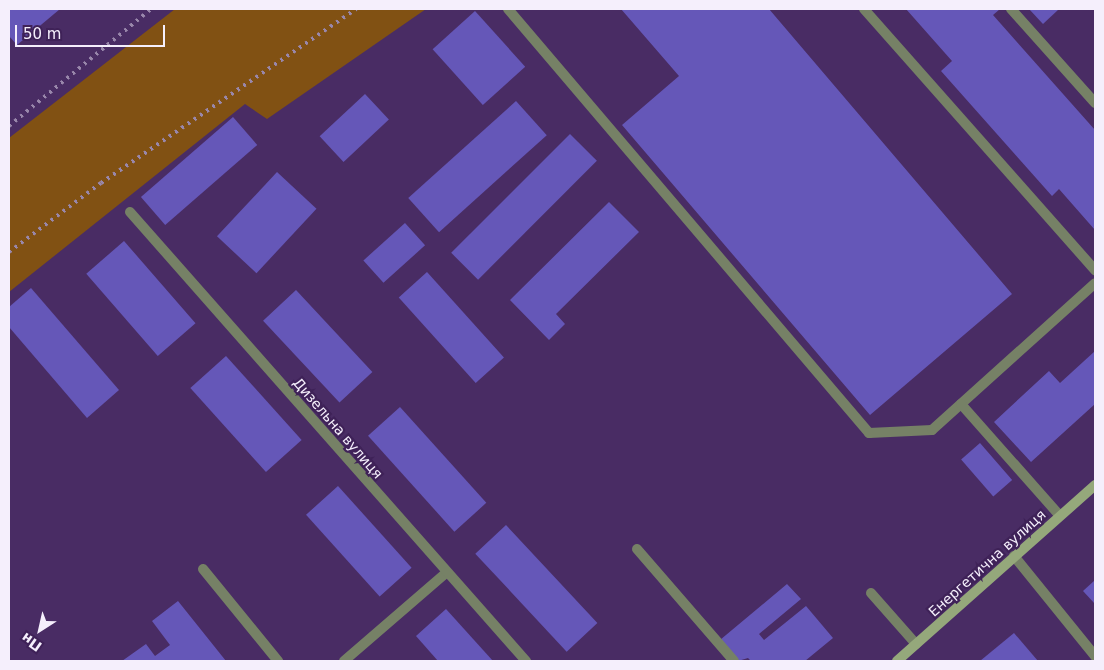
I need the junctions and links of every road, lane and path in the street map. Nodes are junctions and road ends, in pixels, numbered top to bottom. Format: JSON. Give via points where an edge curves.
{"nodes":[{"id":1,"x":508,"y":9,"type":"edge"},
{"id":2,"x":864,"y":9,"type":"edge"},
{"id":3,"x":1011,"y":9,"type":"edge"},
{"id":4,"x":1095,"y":104,"type":"edge"},
{"id":5,"x":130,"y":212,"type":"dead end"},
{"id":6,"x":1095,"y":270,"type":"edge"},
{"id":7,"x":1095,"y":283,"type":"edge"},
{"id":8,"x":961,"y":404,"type":"junction"},
{"id":9,"x":1095,"y":485,"type":"edge"},
{"id":10,"x":1060,"y":516,"type":"junction"},
{"id":11,"x":637,"y":549,"type":"dead end"},
{"id":12,"x":1014,"y":556,"type":"junction"},
{"id":13,"x":203,"y":569,"type":"dead end"},
{"id":14,"x":446,"y":573,"type":"junction"},
{"id":15,"x":871,"y":593,"type":"dead end"},
{"id":16,"x":916,"y":644,"type":"junction"},
{"id":17,"x":1095,"y":656,"type":"edge"},
{"id":18,"x":278,"y":661,"type":"edge"},
{"id":19,"x":344,"y":661,"type":"edge"},
{"id":20,"x":526,"y":661,"type":"edge"},
{"id":21,"x":734,"y":661,"type":"edge"},
{"id":22,"x":897,"y":661,"type":"edge"}],
"edges":[{"from":1,"to":8,"type":"street","via":[[869,434],[932,430]]},
{"from":2,"to":6,"type":"street"},
{"from":3,"to":4,"type":"street"},
{"from":5,"to":14,"type":"street","name":"Дизельна вулиця"},
{"from":7,"to":8,"type":"street"},
{"from":8,"to":10,"type":"street"},
{"from":9,"to":10,"type":"street","name":"Енергетична вулиця"},
{"from":10,"to":12,"type":"street","name":"Енергетична вулиця"},
{"from":11,"to":21,"type":"street"},
{"from":12,"to":16,"type":"street","name":"Енергетична вулиця"},
{"from":12,"to":17,"type":"street"},
{"from":13,"to":18,"type":"street"},
{"from":14,"to":19,"type":"street"},
{"from":14,"to":20,"type":"street","name":"Дизельна вулиця"},
{"from":15,"to":16,"type":"street"},
{"from":16,"to":22,"type":"street","name":"Енергетична вулиця"}]}
